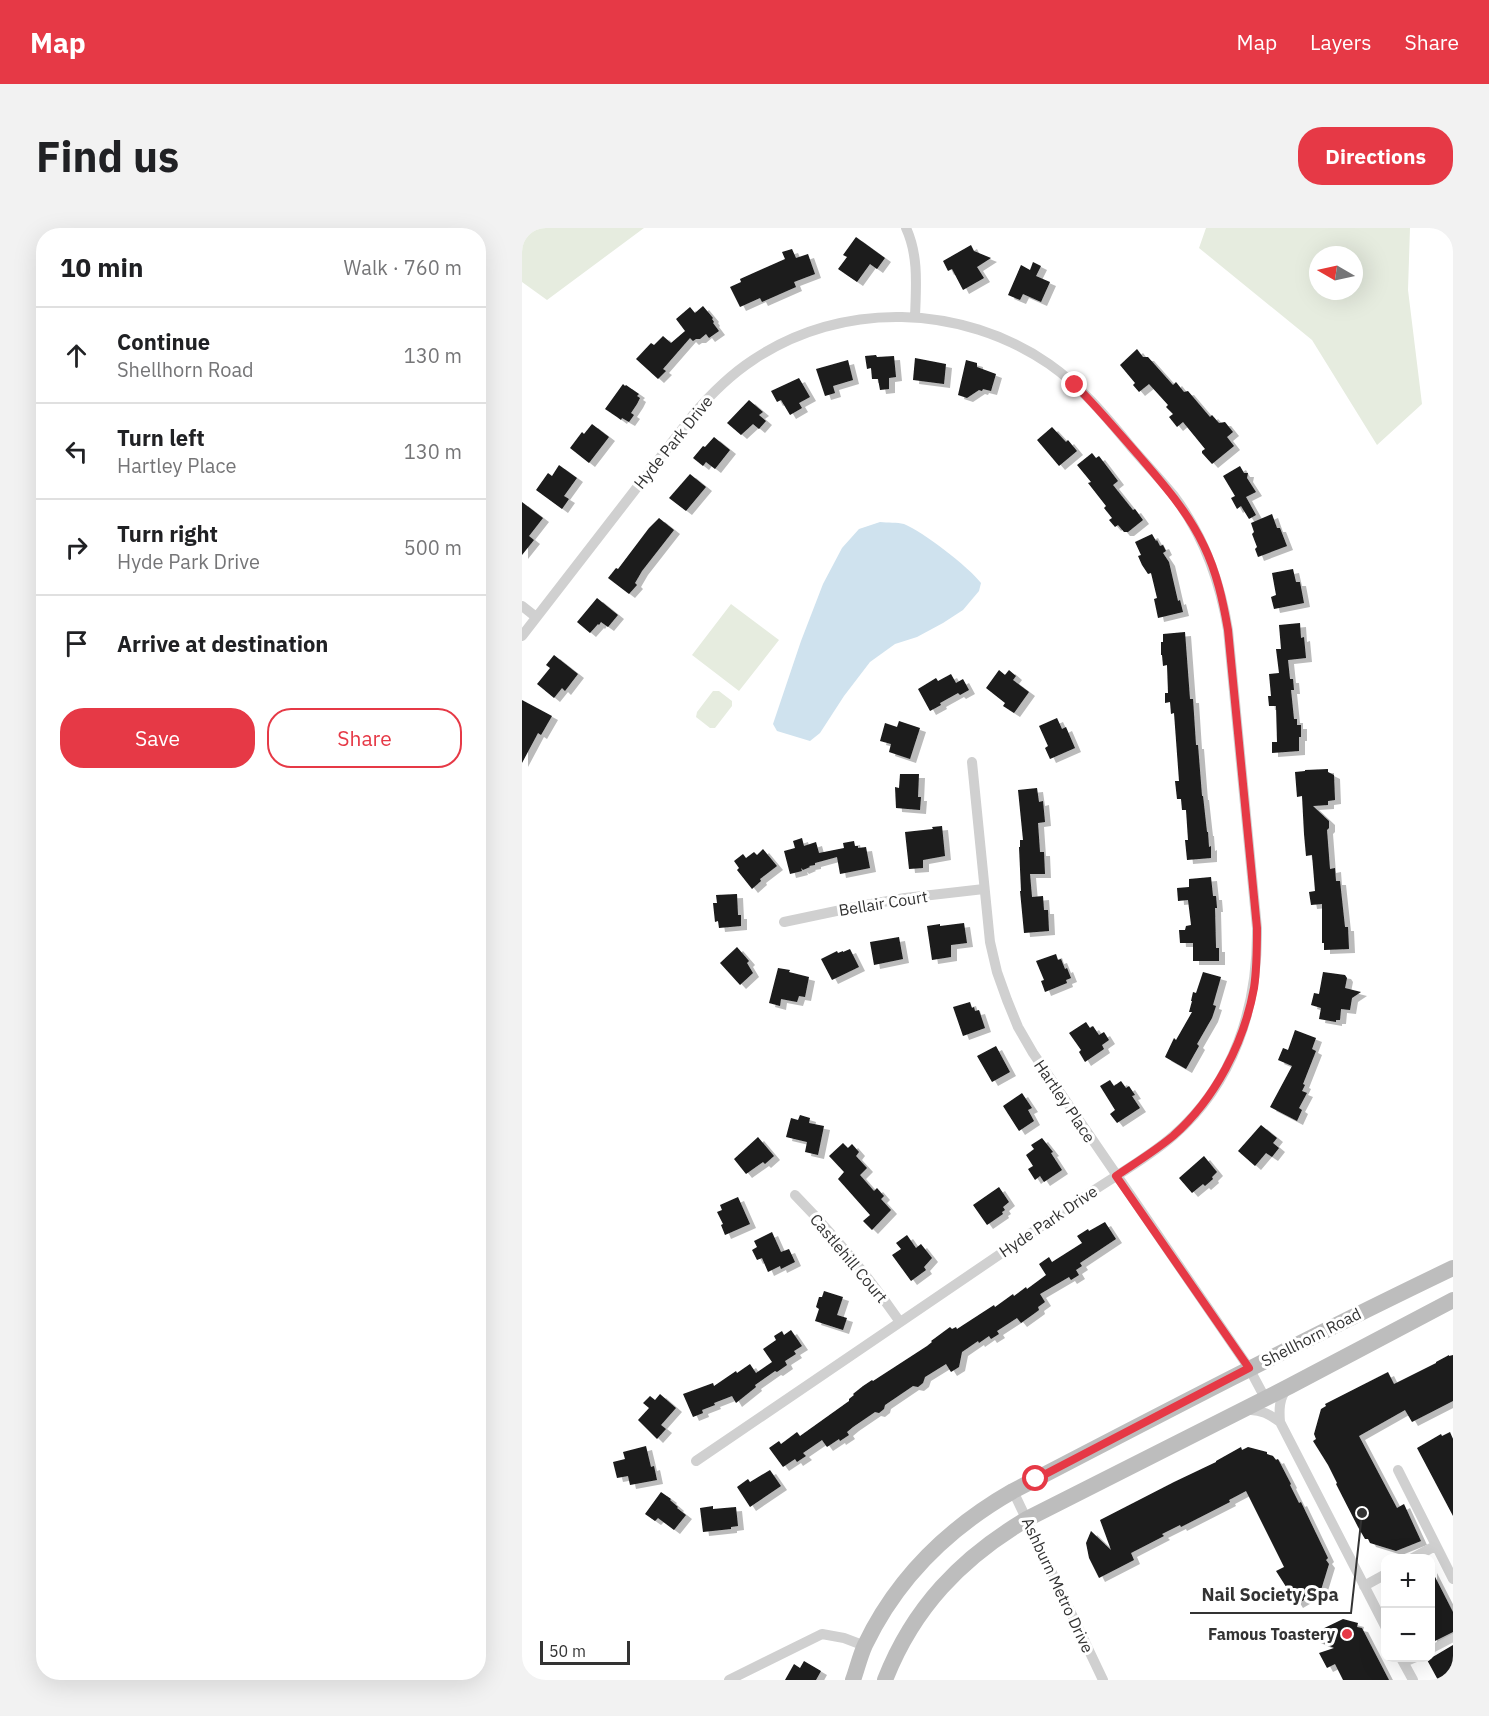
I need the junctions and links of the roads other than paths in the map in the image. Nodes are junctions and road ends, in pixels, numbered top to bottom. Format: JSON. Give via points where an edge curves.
{"nodes":[{"id":1,"x":906,"y":228,"type":"edge"},
{"id":2,"x":915,"y":317,"type":"junction"},
{"id":3,"x":522,"y":606,"type":"edge"},
{"id":4,"x":536,"y":617,"type":"junction"},
{"id":5,"x":522,"y":636,"type":"edge"},
{"id":6,"x":972,"y":762,"type":"dead end"},
{"id":7,"x":984,"y":889,"type":"junction"},
{"id":8,"x":783,"y":922,"type":"dead end"},
{"id":9,"x":1116,"y":1176,"type":"junction"},
{"id":10,"x":795,"y":1195,"type":"dead end"},
{"id":11,"x":1453,"y":1268,"type":"edge"},
{"id":12,"x":1453,"y":1300,"type":"edge"},
{"id":13,"x":900,"y":1322,"type":"junction"},
{"id":14,"x":1249,"y":1368,"type":"junction"},
{"id":15,"x":1290,"y":1386,"type":"junction"},
{"id":16,"x":1265,"y":1398,"type":"junction"},
{"id":17,"x":1241,"y":1411,"type":"junction"},
{"id":18,"x":1280,"y":1422,"type":"junction"},
{"id":19,"x":696,"y":1461,"type":"dead end"},
{"id":20,"x":1398,"y":1470,"type":"dead end"},
{"id":21,"x":1013,"y":1491,"type":"junction"},
{"id":22,"x":1027,"y":1519,"type":"junction"},
{"id":23,"x":1435,"y":1546,"type":"junction"},
{"id":24,"x":1420,"y":1554,"type":"edge"},
{"id":25,"x":1381,"y":1577,"type":"edge"},
{"id":26,"x":1453,"y":1579,"type":"edge"},
{"id":27,"x":1364,"y":1586,"type":"junction"},
{"id":28,"x":1381,"y":1618,"type":"edge"},
{"id":29,"x":1453,"y":1638,"type":"edge"},
{"id":30,"x":865,"y":1646,"type":"junction"},
{"id":31,"x":1435,"y":1648,"type":"edge"},
{"id":32,"x":1404,"y":1662,"type":"edge"},
{"id":33,"x":729,"y":1680,"type":"edge"},
{"id":34,"x":853,"y":1680,"type":"edge"},
{"id":35,"x":885,"y":1680,"type":"edge"},
{"id":36,"x":1103,"y":1680,"type":"edge"},
{"id":37,"x":1413,"y":1680,"type":"edge"}],
"edges":[{"from":1,"to":2,"type":"street","via":[[914,253]]},
{"from":2,"to":4,"type":"street","name":"Hyde Park Drive","via":[[870,318],[820,328],[774,348],[735,373],[693,415]]},
{"from":2,"to":9,"type":"street","name":"Hyde Park Drive","via":[[957,324],[1000,338],[1050,365],[1075,385],[1185,512],[1204,546],[1223,601],[1257,928],[1254,988],[1239,1040],[1213,1089],[1174,1134]]},
{"from":3,"to":4,"type":"street"},
{"from":4,"to":5,"type":"street","name":"Hyde Park Drive"},
{"from":6,"to":7,"type":"street","name":"Hartley Place"},
{"from":7,"to":8,"type":"street","name":"Bellair Court","via":[[905,898]]},
{"from":7,"to":9,"type":"street","name":"Hartley Place","via":[[997,972],[1018,1027]]},
{"from":9,"to":13,"type":"street","name":"Hyde Park Drive"},
{"from":9,"to":14,"type":"street","name":"Hartley Place"},
{"from":10,"to":13,"type":"street","name":"Castlehill Court","via":[[854,1259]]},
{"from":11,"to":14,"type":"main road","name":"Shellhorn Road"},
{"from":12,"to":15,"type":"main road","name":"Shellhorn Road"},
{"from":13,"to":19,"type":"street","name":"Hyde Park Drive"},
{"from":14,"to":16,"type":"street","name":"Hartley Place"},
{"from":14,"to":21,"type":"main road","name":"Shellhorn Road"},
{"from":15,"to":16,"type":"main road","name":"Shellhorn Road"},
{"from":15,"to":18,"type":"street","via":[[1281,1400]]},
{"from":16,"to":17,"type":"main road","name":"Shellhorn Road"},
{"from":17,"to":18,"type":"street","via":[[1260,1411]]},
{"from":17,"to":22,"type":"main road","name":"Shellhorn Road"},
{"from":18,"to":27,"type":"street"},
{"from":20,"to":23,"type":"street"},
{"from":21,"to":22,"type":"street","name":"Ashburn Metro Drive"},
{"from":21,"to":30,"type":"main road","name":"Shellhorn Road","via":[[962,1524],[921,1562],[897,1591]]},
{"from":22,"to":35,"type":"main road","name":"Shellhorn Road","via":[[993,1540],[951,1577],[905,1636]]},
{"from":22,"to":36,"type":"street","name":"Ashburn Metro Drive"},
{"from":23,"to":24,"type":"street"},
{"from":23,"to":26,"type":"street"},
{"from":25,"to":27,"type":"street"},
{"from":27,"to":28,"type":"street"},
{"from":29,"to":31,"type":"street"},
{"from":30,"to":33,"type":"street","via":[[822,1634]]},
{"from":30,"to":34,"type":"main road","name":"Shellhorn Road"},
{"from":32,"to":37,"type":"street"}]}
